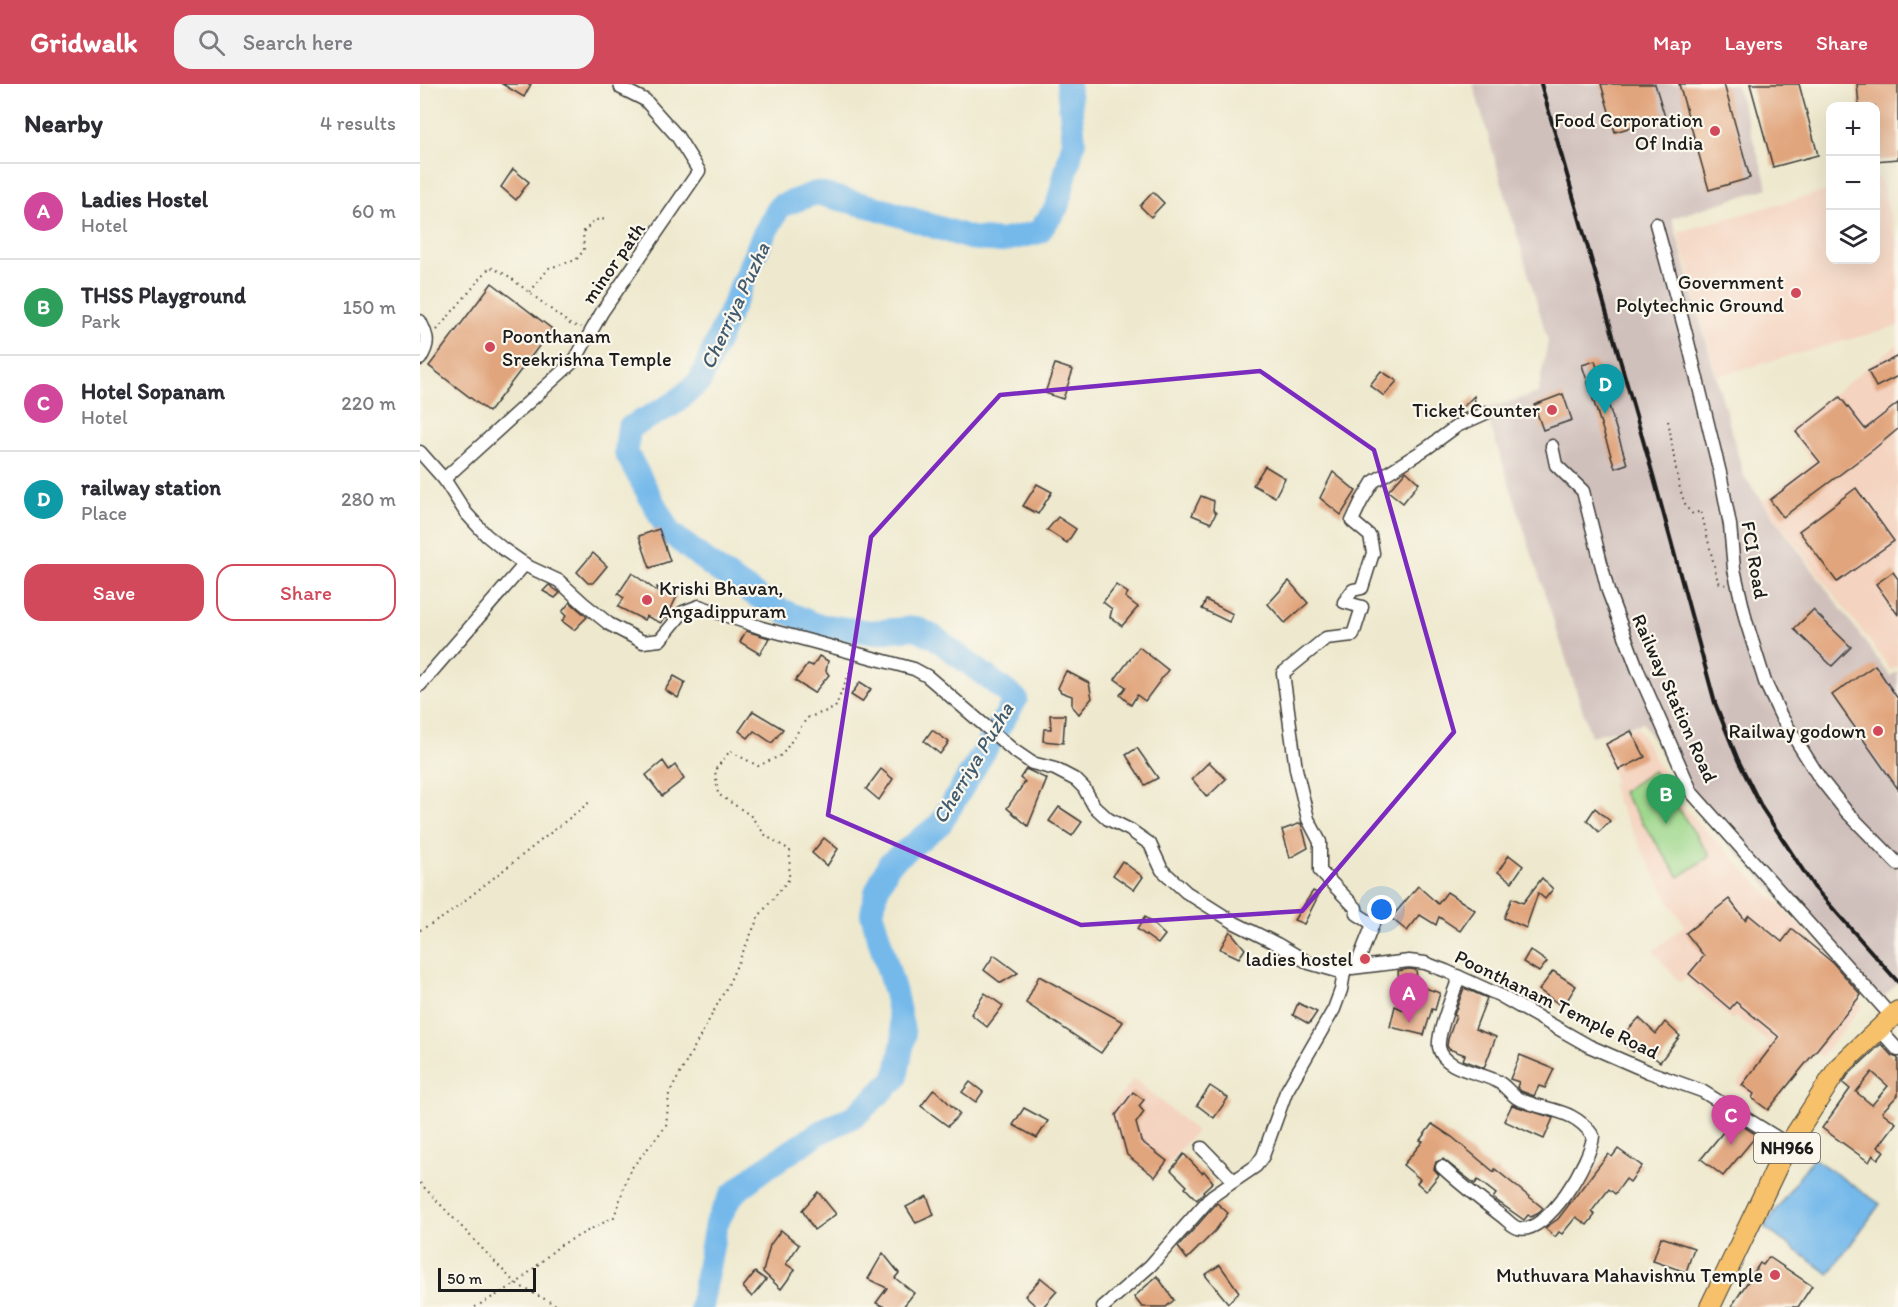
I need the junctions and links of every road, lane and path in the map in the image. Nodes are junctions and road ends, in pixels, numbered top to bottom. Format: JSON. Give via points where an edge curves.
{"nodes":[{"id":1,"x":620,"y":84,"type":"edge"},
{"id":2,"x":607,"y":219,"type":"dead end"},
{"id":3,"x":1656,"y":224,"type":"dead end"},
{"id":4,"x":530,"y":292,"type":"junction"},
{"id":5,"x":420,"y":321,"type":"edge"},
{"id":6,"x":583,"y":328,"type":"dead end"},
{"id":7,"x":427,"y":341,"type":"junction"},
{"id":8,"x":420,"y":359,"type":"edge"},
{"id":9,"x":1486,"y":413,"type":"dead end"},
{"id":10,"x":1668,"y":421,"type":"dead end"},
{"id":11,"x":1552,"y":446,"type":"dead end"},
{"id":12,"x":420,"y":452,"type":"edge"},
{"id":13,"x":444,"y":479,"type":"junction"},
{"id":14,"x":525,"y":564,"type":"junction"},
{"id":15,"x":1738,"y":584,"type":"junction"},
{"id":16,"x":856,"y":653,"type":"junction"},
{"id":17,"x":420,"y":685,"type":"edge"},
{"id":18,"x":591,"y":801,"type":"dead end"},
{"id":19,"x":1898,"y":864,"type":"edge"},
{"id":20,"x":420,"y":930,"type":"edge"},
{"id":21,"x":1356,"y":967,"type":"junction"},
{"id":22,"x":1344,"y":973,"type":"junction"},
{"id":23,"x":1459,"y":977,"type":"junction"},
{"id":24,"x":1890,"y":1019,"type":"edge"},
{"id":25,"x":1898,"y":1050,"type":"edge"},
{"id":26,"x":1789,"y":1145,"type":"junction"},
{"id":27,"x":1202,"y":1148,"type":"dead end"},
{"id":28,"x":1442,"y":1167,"type":"dead end"},
{"id":29,"x":1234,"y":1181,"type":"junction"},
{"id":30,"x":420,"y":1183,"type":"edge"},
{"id":31,"x":516,"y":1284,"type":"junction"},
{"id":32,"x":476,"y":1307,"type":"edge"},
{"id":33,"x":560,"y":1307,"type":"edge"},
{"id":34,"x":1103,"y":1307,"type":"edge"},
{"id":35,"x":1710,"y":1307,"type":"edge"}],
"edges":[{"from":1,"to":13,"type":"street","via":[[645,100],[677,136],[699,171],[602,312],[575,360]]},
{"from":2,"to":4,"type":"path","via":[[595,220],[583,232],[584,250],[576,260],[549,268]]},
{"from":3,"to":15,"type":"street","name":"FCI Road","via":[[1720,473]]},
{"from":4,"to":6,"type":"path","name":"minor path","via":[[571,325]]},
{"from":4,"to":7,"type":"path","name":"minor path","via":[[490,267]]},
{"from":5,"to":7,"type":"street"},
{"from":7,"to":8,"type":"street"},
{"from":9,"to":21,"type":"street","via":[[1456,426],[1373,482],[1352,521],[1370,536],[1373,552],[1362,588],[1353,590],[1344,602],[1362,607],[1353,635],[1326,638],[1283,673],[1296,770],[1308,819],[1320,842],[1320,871],[1356,908],[1357,914],[1373,924]]},
{"from":10,"to":15,"type":"path","via":[[1682,496],[1688,511],[1701,511],[1718,582]]},
{"from":11,"to":24,"type":"street","name":"Railway Station Road","via":[[1556,465],[1583,491],[1608,591],[1692,793]]},
{"from":12,"to":13,"type":"street"},
{"from":13,"to":14,"type":"street","via":[[486,535]]},
{"from":14,"to":16,"type":"street","via":[[560,581],[609,624],[643,642],[660,640],[683,612],[699,606],[762,628]]},
{"from":14,"to":17,"type":"street"},
{"from":15,"to":19,"type":"street","name":"FCI Road","via":[[1765,682],[1781,716],[1826,786]]},
{"from":16,"to":22,"type":"street","via":[[927,676],[1013,750],[1032,763],[1076,780],[1108,819],[1150,844],[1162,870],[1186,892],[1309,963]]},
{"from":16,"to":31,"type":"path","via":[[835,708],[807,718],[782,755],[758,766],[730,751],[715,770],[718,794],[750,815],[766,836],[790,850],[789,879],[759,916],[729,983],[669,1094],[666,1126],[630,1170],[614,1217],[559,1246]]},
{"from":18,"to":20,"type":"path","via":[[444,917]]},
{"from":21,"to":22,"type":"street","name":"Poonthanam Temple Road"},
{"from":21,"to":23,"type":"street","name":"Poonthanam Temple Road","via":[[1417,962]]},
{"from":22,"to":29,"type":"street","via":[[1334,1009],[1286,1092],[1263,1156],[1256,1166]]},
{"from":23,"to":26,"type":"street","name":"Poonthanam Temple Road","via":[[1589,1046],[1702,1091]]},
{"from":23,"to":28,"type":"street","via":[[1441,1035],[1442,1054],[1461,1069],[1499,1083],[1516,1097],[1580,1121],[1593,1136],[1593,1146],[1557,1206],[1542,1220],[1524,1228],[1518,1228]]},
{"from":24,"to":25,"type":"street","name":"Railway Station Road"},
{"from":24,"to":26,"type":"highway","number":"NH966","via":[[1839,1067]]},
{"from":26,"to":35,"type":"highway","number":"NH966"},
{"from":27,"to":29,"type":"street"},
{"from":29,"to":34,"type":"street","via":[[1212,1196],[1150,1266]]},
{"from":30,"to":31,"type":"path"},
{"from":31,"to":32,"type":"path"},
{"from":31,"to":33,"type":"path"}]}
